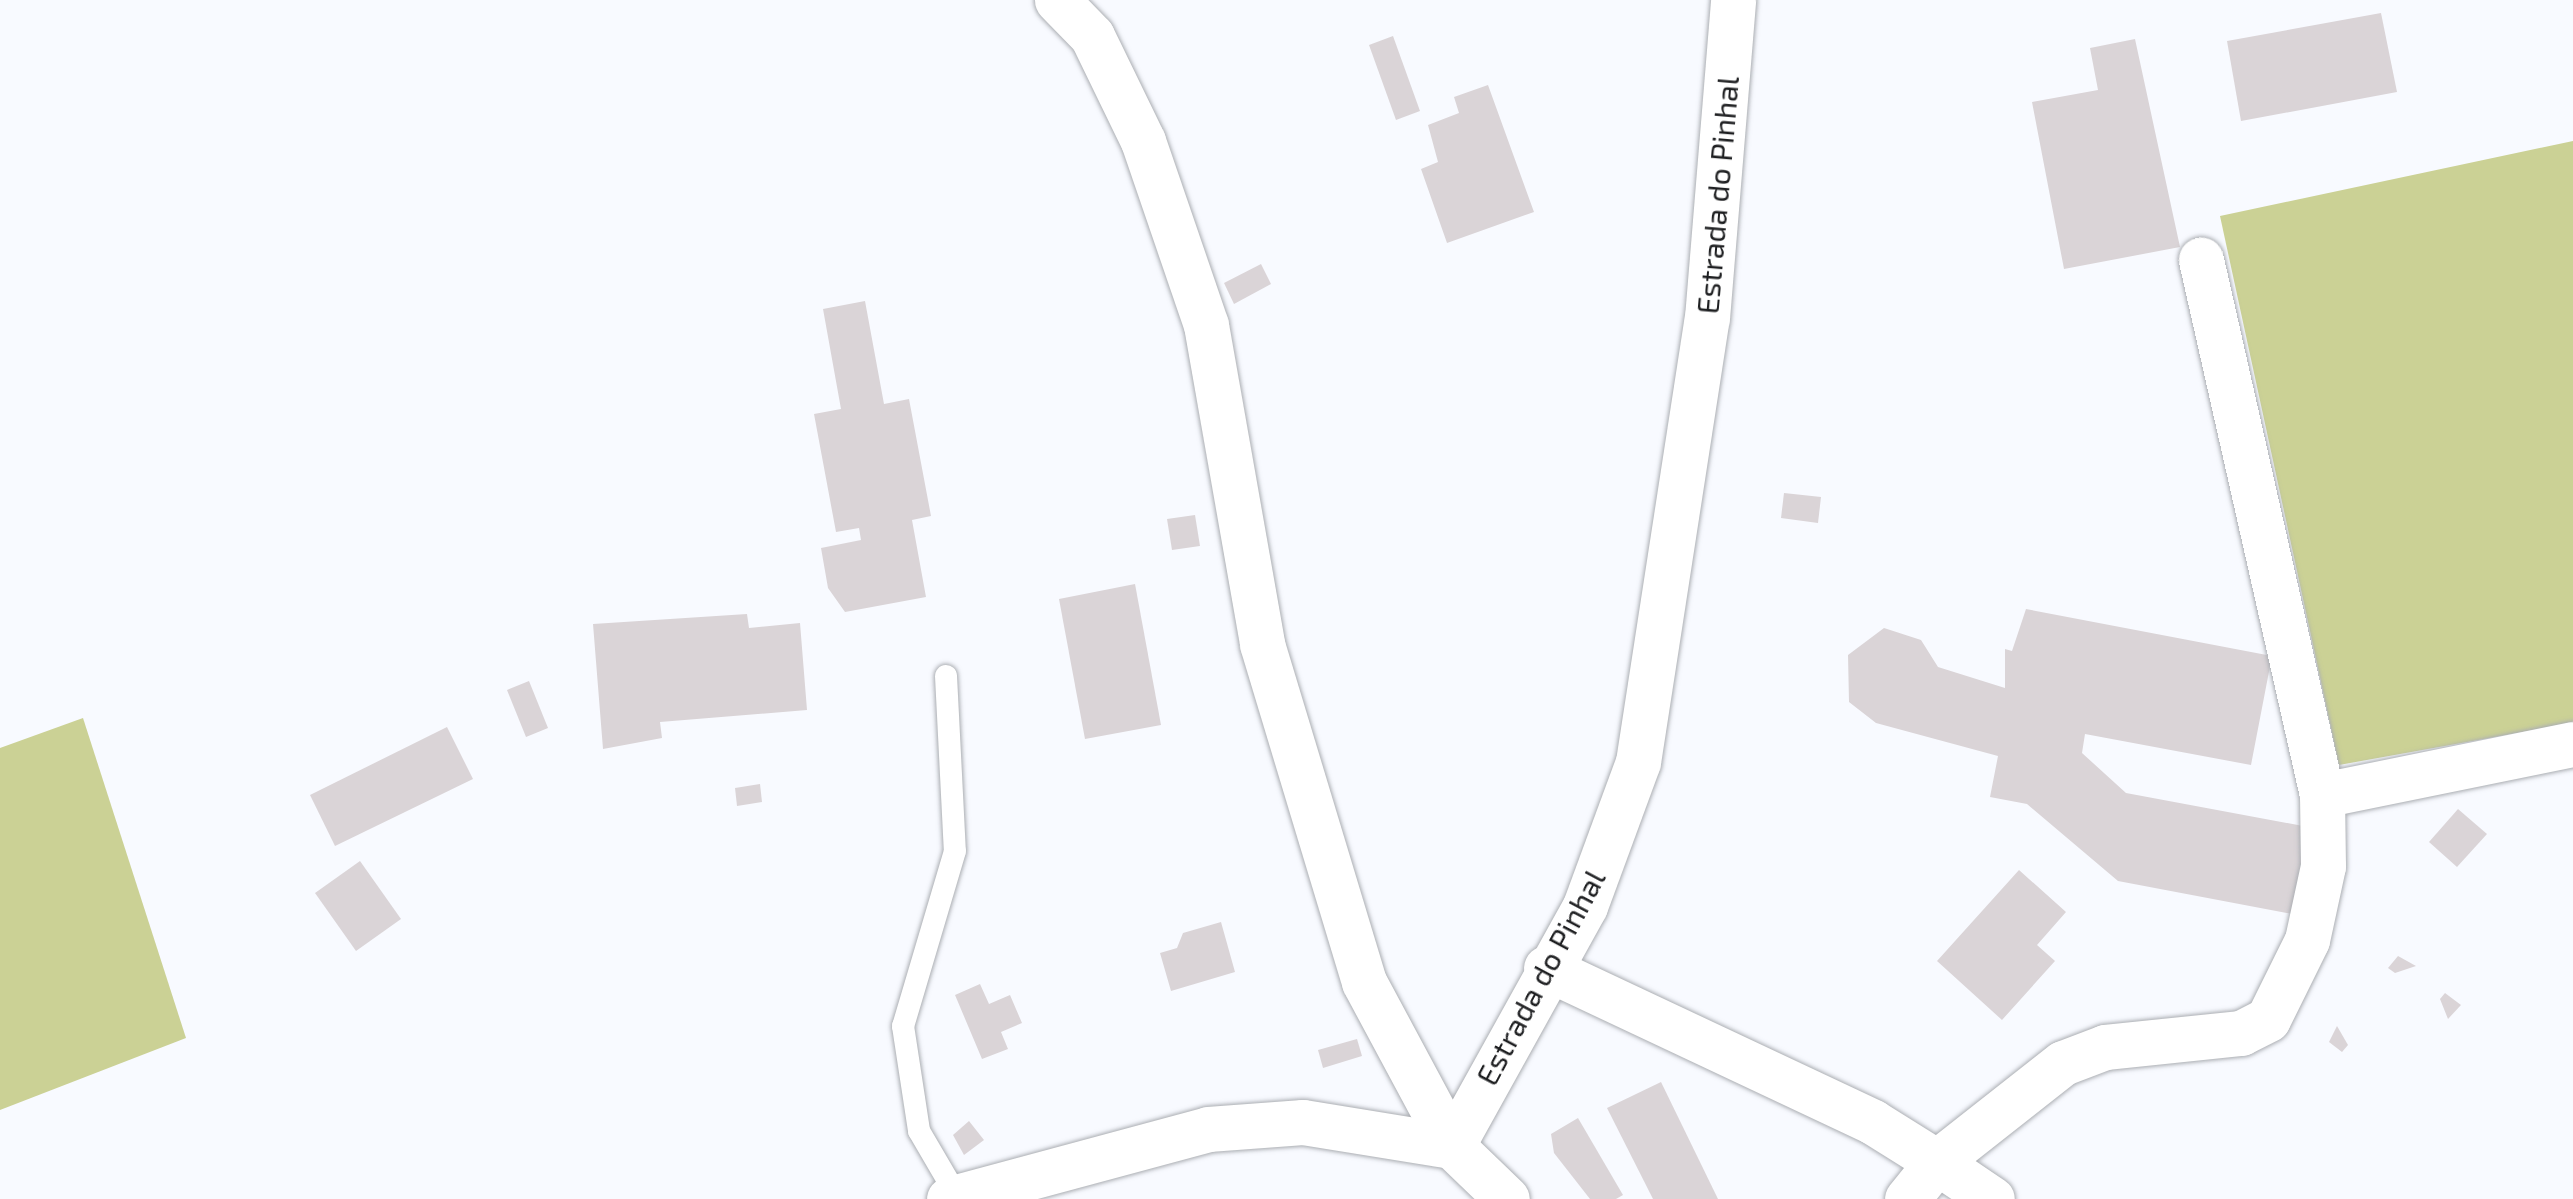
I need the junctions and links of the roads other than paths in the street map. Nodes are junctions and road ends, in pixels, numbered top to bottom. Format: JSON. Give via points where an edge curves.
{"nodes":[{"id":1,"x":1057,"y":0,"type":"edge"},
{"id":2,"x":1732,"y":0,"type":"edge"},
{"id":3,"x":2202,"y":260,"type":"dead end"},
{"id":4,"x":946,"y":676,"type":"dead end"},
{"id":5,"x":2573,"y":744,"type":"edge"},
{"id":6,"x":2322,"y":795,"type":"junction"},
{"id":7,"x":1546,"y":968,"type":"junction"},
{"id":8,"x":1452,"y":1146,"type":"junction"},
{"id":9,"x":1937,"y":1162,"type":"junction"},
{"id":10,"x":953,"y":1197,"type":"edge"},
{"id":11,"x":1506,"y":1199,"type":"edge"},
{"id":12,"x":1907,"y":1199,"type":"edge"},
{"id":13,"x":1992,"y":1199,"type":"edge"}],
"edges":[{"from":1,"to":8,"type":"street","via":[[1092,36],[1143,141],[1206,325],[1262,644],[1364,982]]},
{"from":2,"to":7,"type":"street","name":"Estrada do Pinhal","via":[[1707,318],[1650,706],[1616,829],[1586,906]]},
{"from":3,"to":6,"type":"street"},
{"from":4,"to":10,"type":"lane","via":[[955,851],[902,1026],[918,1131]]},
{"from":5,"to":6,"type":"street"},
{"from":6,"to":9,"type":"street","via":[[2322,866],[2307,940],[2268,1018],[2242,1033],[2105,1046],[2063,1062]]},
{"from":7,"to":8,"type":"street","name":"Estrada do Pinhal"},
{"from":7,"to":9,"type":"street","via":[[1872,1122]]},
{"from":8,"to":10,"type":"street","via":[[1318,1123],[1208,1129]]},
{"from":8,"to":11,"type":"street"},
{"from":9,"to":12,"type":"street"},
{"from":9,"to":13,"type":"street"}]}
